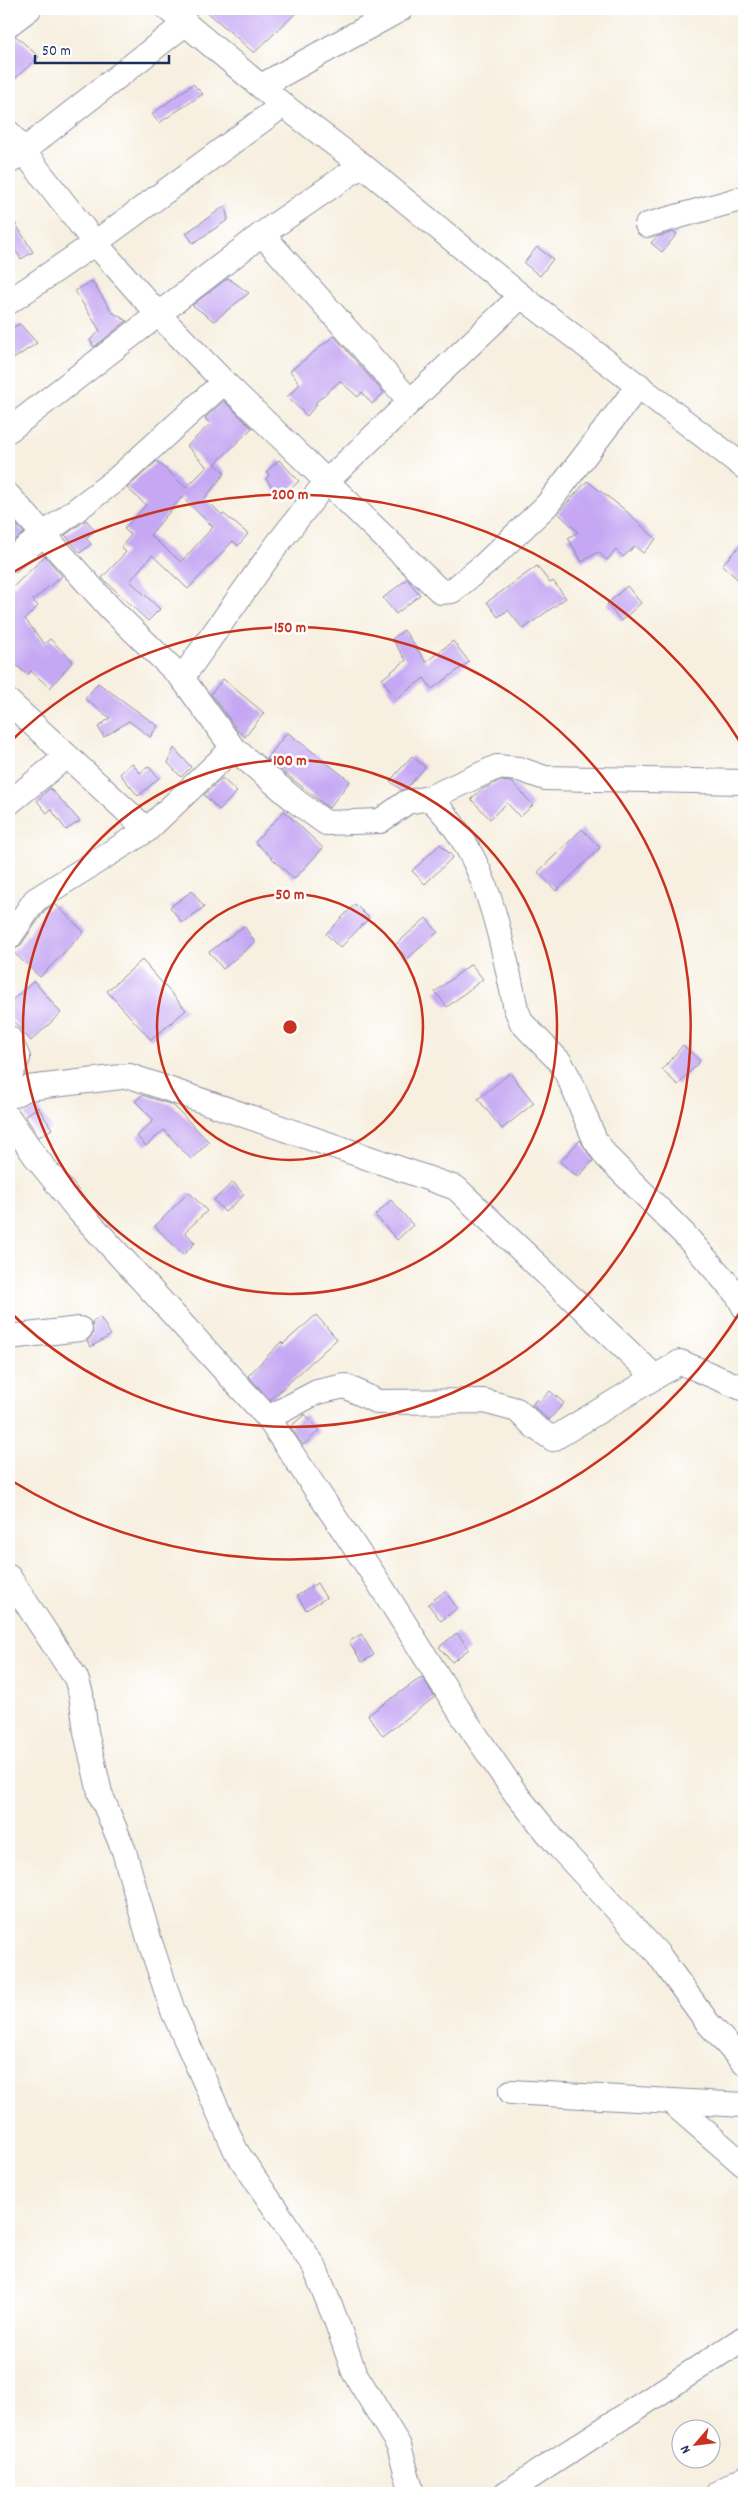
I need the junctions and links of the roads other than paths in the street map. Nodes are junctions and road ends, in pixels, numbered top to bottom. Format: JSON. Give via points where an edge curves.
{"nodes":[{"id":1,"x":29,"y":9,"type":"edge"},
{"id":2,"x":402,"y":9,"type":"edge"},
{"id":3,"x":177,"y":16,"type":"edge"},
{"id":4,"x":9,"y":24,"type":"edge"},
{"id":5,"x":261,"y":86,"type":"junction"},
{"id":6,"x":283,"y":105,"type":"junction"},
{"id":7,"x":9,"y":133,"type":"edge"},
{"id":8,"x":17,"y":156,"type":"edge"},
{"id":9,"x":362,"y":164,"type":"junction"},
{"id":10,"x":744,"y":198,"type":"edge"},
{"id":11,"x":647,"y":225,"type":"dead end"},
{"id":12,"x":262,"y":234,"type":"junction"},
{"id":13,"x":95,"y":243,"type":"junction"},
{"id":14,"x":521,"y":296,"type":"junction"},
{"id":15,"x":9,"y":302,"type":"edge"},
{"id":16,"x":158,"y":314,"type":"junction"},
{"id":17,"x":224,"y":382,"type":"junction"},
{"id":18,"x":639,"y":385,"type":"junction"},
{"id":19,"x":410,"y":401,"type":"junction"},
{"id":20,"x":9,"y":430,"type":"edge"},
{"id":21,"x":744,"y":467,"type":"edge"},
{"id":22,"x":327,"y":480,"type":"junction"},
{"id":23,"x":9,"y":496,"type":"edge"},
{"id":24,"x":42,"y":534,"type":"junction"},
{"id":25,"x":9,"y":561,"type":"edge"},
{"id":26,"x":182,"y":678,"type":"junction"},
{"id":27,"x":9,"y":702,"type":"edge"},
{"id":28,"x":233,"y":748,"type":"junction"},
{"id":29,"x":67,"y":756,"type":"junction"},
{"id":30,"x":744,"y":782,"type":"edge"},
{"id":31,"x":429,"y":798,"type":"junction"},
{"id":32,"x":9,"y":803,"type":"edge"},
{"id":33,"x":147,"y":830,"type":"junction"},
{"id":34,"x":9,"y":938,"type":"edge"},
{"id":35,"x":9,"y":1038,"type":"edge"},
{"id":36,"x":9,"y":1078,"type":"edge"},
{"id":37,"x":9,"y":1097,"type":"edge"},
{"id":38,"x":9,"y":1118,"type":"edge"},
{"id":39,"x":744,"y":1307,"type":"edge"},
{"id":40,"x":80,"y":1329,"type":"dead end"},
{"id":41,"x":9,"y":1337,"type":"edge"},
{"id":42,"x":655,"y":1377,"type":"junction"},
{"id":43,"x":744,"y":1389,"type":"edge"},
{"id":44,"x":268,"y":1418,"type":"junction"},
{"id":45,"x":9,"y":1576,"type":"edge"},
{"id":46,"x":744,"y":2063,"type":"edge"},
{"id":47,"x":511,"y":2092,"type":"dead end"},
{"id":48,"x":670,"y":2100,"type":"junction"},
{"id":49,"x":744,"y":2105,"type":"edge"},
{"id":50,"x":744,"y":2165,"type":"edge"},
{"id":51,"x":744,"y":2338,"type":"edge"},
{"id":52,"x":744,"y":2478,"type":"edge"},
{"id":53,"x":412,"y":2493,"type":"edge"},
{"id":54,"x":506,"y":2493,"type":"edge"},
{"id":55,"x":718,"y":2493,"type":"edge"}],
"edges":[{"from":1,"to":4,"type":"street"},
{"from":2,"to":5,"type":"street"},
{"from":3,"to":5,"type":"street"},
{"from":3,"to":8,"type":"street"},
{"from":5,"to":6,"type":"street"},
{"from":6,"to":9,"type":"street"},
{"from":6,"to":13,"type":"street"},
{"from":7,"to":8,"type":"street"},
{"from":8,"to":13,"type":"street"},
{"from":9,"to":12,"type":"street"},
{"from":9,"to":14,"type":"street"},
{"from":10,"to":11,"type":"street"},
{"from":12,"to":16,"type":"street"},
{"from":12,"to":19,"type":"street"},
{"from":13,"to":15,"type":"street"},
{"from":13,"to":16,"type":"street"},
{"from":14,"to":18,"type":"street"},
{"from":14,"to":19,"type":"street"},
{"from":16,"to":17,"type":"street"},
{"from":16,"to":20,"type":"street"},
{"from":17,"to":22,"type":"street"},
{"from":17,"to":24,"type":"street","via":[[118,478]]},
{"from":18,"to":21,"type":"street"},
{"from":18,"to":22,"type":"street","via":[[547,505],[452,591],[436,589]]},
{"from":19,"to":22,"type":"street"},
{"from":22,"to":26,"type":"street"},
{"from":23,"to":24,"type":"street"},
{"from":24,"to":25,"type":"street"},
{"from":24,"to":26,"type":"street","via":[[111,609]]},
{"from":26,"to":28,"type":"street"},
{"from":27,"to":29,"type":"street"},
{"from":28,"to":31,"type":"street","via":[[278,788],[326,822],[380,821],[407,802]]},
{"from":28,"to":33,"type":"street"},
{"from":29,"to":32,"type":"street"},
{"from":29,"to":33,"type":"street"},
{"from":30,"to":31,"type":"street","via":[[545,778],[520,769],[496,767]]},
{"from":31,"to":39,"type":"street","via":[[445,812],[474,861],[493,906],[522,1024],[560,1062],[607,1157],[684,1235]]},
{"from":33,"to":34,"type":"street","via":[[35,900]]},
{"from":35,"to":36,"type":"street","via":[[18,1058]]},
{"from":37,"to":42,"type":"street","via":[[28,1088],[130,1076],[456,1188]]},
{"from":38,"to":44,"type":"street","via":[[78,1210]]},
{"from":40,"to":41,"type":"street"},
{"from":42,"to":43,"type":"street","via":[[680,1362]]},
{"from":42,"to":44,"type":"street","via":[[553,1439],[518,1410],[492,1403],[378,1402],[345,1386],[317,1392]]},
{"from":44,"to":46,"type":"street","via":[[516,1794],[560,1848],[658,1954],[708,2023]]},
{"from":45,"to":53,"type":"street","via":[[76,1678],[100,1793],[131,1871],[148,1939],[173,2011],[224,2128],[261,2191],[314,2266],[357,2378],[399,2446]]},
{"from":47,"to":48,"type":"street"},
{"from":48,"to":49,"type":"street"},
{"from":48,"to":50,"type":"street"},
{"from":51,"to":54,"type":"street"},
{"from":52,"to":55,"type":"street"}]}
